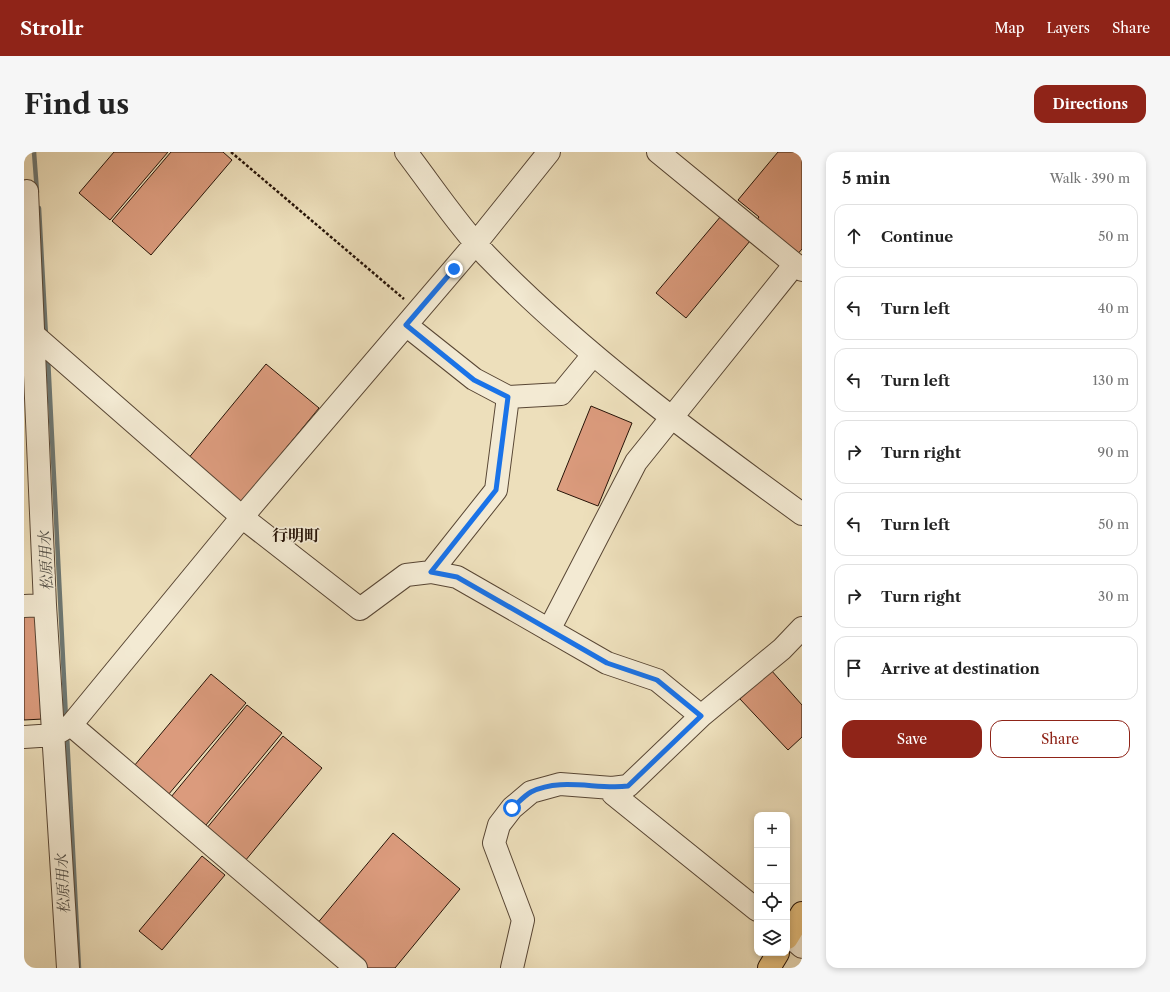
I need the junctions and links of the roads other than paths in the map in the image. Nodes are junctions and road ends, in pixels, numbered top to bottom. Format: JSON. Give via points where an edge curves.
{"nodes":[{"id":1,"x":406,"y":152,"type":"edge"},
{"id":2,"x":549,"y":152,"type":"edge"},
{"id":3,"x":658,"y":152,"type":"edge"},
{"id":4,"x":27,"y":191,"type":"dead end"},
{"id":5,"x":476,"y":243,"type":"junction"},
{"id":6,"x":798,"y":267,"type":"edge"},
{"id":7,"x":412,"y":318,"type":"junction"},
{"id":8,"x":37,"y":339,"type":"edge"},
{"id":9,"x":593,"y":355,"type":"junction"},
{"id":10,"x":508,"y":397,"type":"junction"},
{"id":11,"x":672,"y":416,"type":"junction"},
{"id":12,"x":802,"y":514,"type":"edge"},
{"id":13,"x":242,"y":517,"type":"junction"},
{"id":14,"x":431,"y":572,"type":"junction"},
{"id":15,"x":35,"y":606,"type":"edge"},
{"id":16,"x":802,"y":628,"type":"edge"},
{"id":17,"x":549,"y":630,"type":"junction"},
{"id":18,"x":701,"y":716,"type":"junction"},
{"id":19,"x":61,"y":731,"type":"junction"},
{"id":20,"x":24,"y":736,"type":"edge"},
{"id":21,"x":612,"y":788,"type":"junction"},
{"id":22,"x":754,"y":908,"type":"edge"},
{"id":23,"x":802,"y":913,"type":"edge"},
{"id":24,"x":790,"y":939,"type":"edge"},
{"id":25,"x":778,"y":956,"type":"edge"},
{"id":26,"x":68,"y":968,"type":"edge"},
{"id":27,"x":356,"y":968,"type":"edge"},
{"id":28,"x":512,"y":968,"type":"edge"},
{"id":29,"x":769,"y":968,"type":"edge"}],
"edges":[{"from":1,"to":5,"type":"street"},
{"from":2,"to":5,"type":"street"},
{"from":3,"to":6,"type":"street"},
{"from":4,"to":8,"type":"street"},
{"from":5,"to":7,"type":"street"},
{"from":5,"to":9,"type":"street"},
{"from":6,"to":11,"type":"street"},
{"from":7,"to":10,"type":"street","via":[[474,380]]},
{"from":7,"to":13,"type":"street"},
{"from":8,"to":13,"type":"street"},
{"from":8,"to":15,"type":"street"},
{"from":9,"to":10,"type":"street","via":[[561,394]]},
{"from":9,"to":11,"type":"street"},
{"from":10,"to":14,"type":"street","via":[[496,490]]},
{"from":11,"to":12,"type":"street"},
{"from":11,"to":17,"type":"street","via":[[636,462]]},
{"from":13,"to":14,"type":"street","via":[[360,609],[406,575]]},
{"from":13,"to":19,"type":"street"},
{"from":14,"to":17,"type":"street","via":[[457,577]]},
{"from":15,"to":19,"type":"street"},
{"from":16,"to":18,"type":"street","via":[[782,649]]},
{"from":17,"to":18,"type":"street","via":[[607,663],[657,680]]},
{"from":18,"to":21,"type":"street","via":[[628,786]]},
{"from":19,"to":20,"type":"street"},
{"from":19,"to":26,"type":"street"},
{"from":19,"to":27,"type":"street"},
{"from":21,"to":22,"type":"street","via":[[613,794]]},
{"from":21,"to":28,"type":"street","via":[[560,784],[531,792],[512,808],[499,825],[494,843],[523,920]]},
{"from":23,"to":24,"type":"main road"},
{"from":25,"to":29,"type":"main road"}]}
